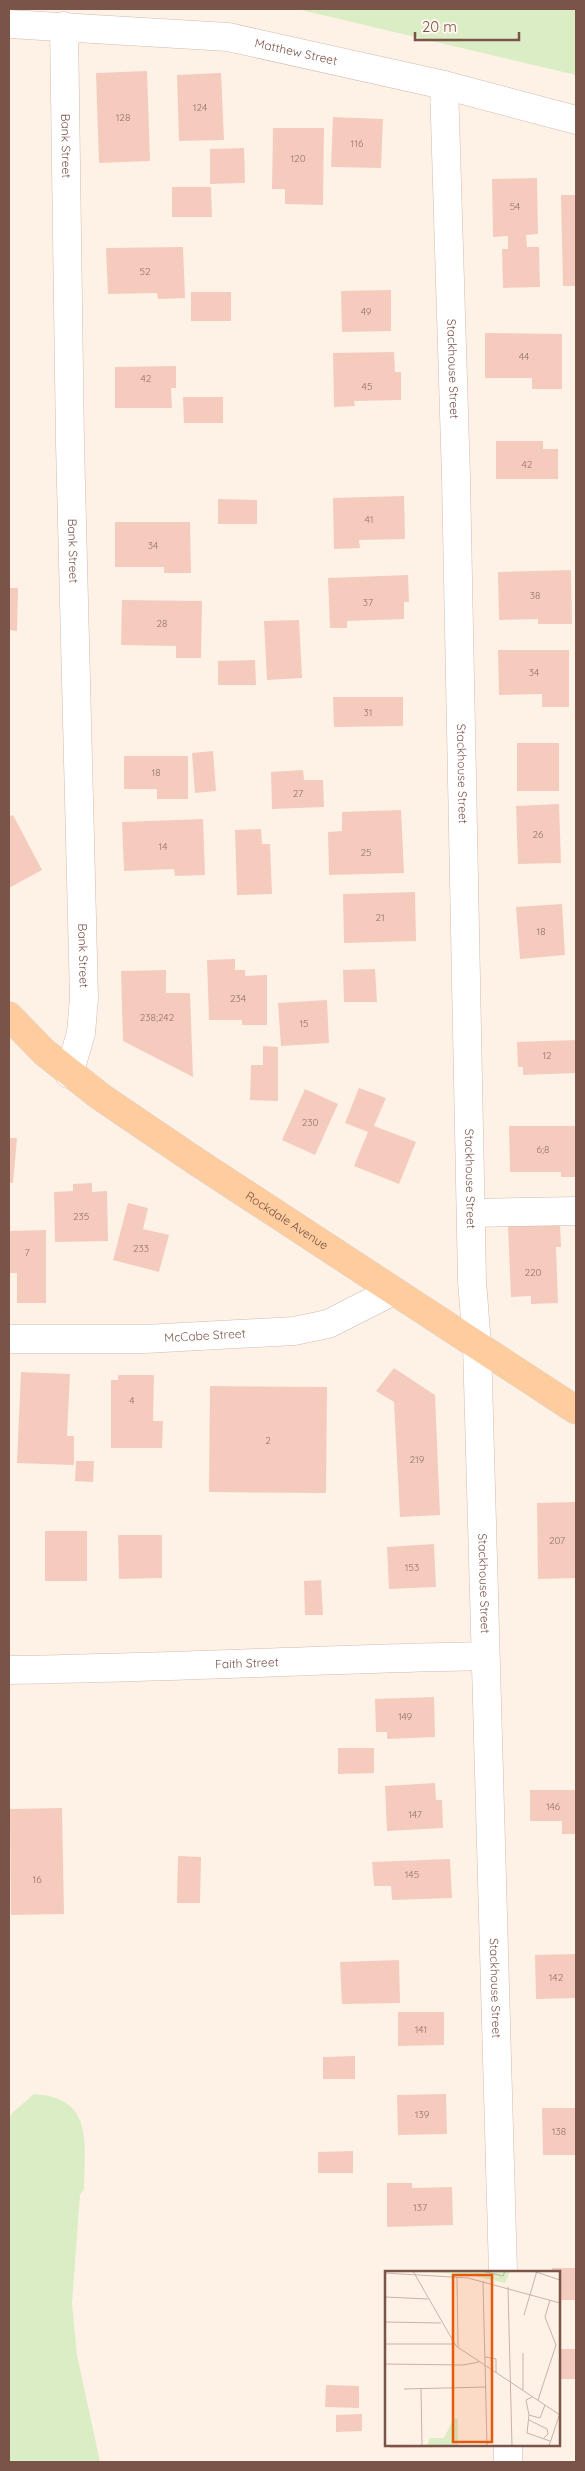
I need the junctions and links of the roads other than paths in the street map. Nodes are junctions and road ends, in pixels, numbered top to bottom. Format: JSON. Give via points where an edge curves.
{"nodes":[{"id":1,"x":9,"y":24,"type":"edge"},
{"id":2,"x":64,"y":26,"type":"junction"},
{"id":3,"x":444,"y":86,"type":"junction"},
{"id":4,"x":576,"y":120,"type":"edge"},
{"id":5,"x":12,"y":1026,"type":"edge"},
{"id":6,"x":69,"y":1074,"type":"junction"},
{"id":7,"x":576,"y":1211,"type":"edge"},
{"id":8,"x":471,"y":1213,"type":"junction"},
{"id":9,"x":393,"y":1291,"type":"junction"},
{"id":10,"x":9,"y":1339,"type":"edge"},
{"id":11,"x":476,"y":1345,"type":"junction"},
{"id":12,"x":576,"y":1410,"type":"edge"},
{"id":13,"x":485,"y":1656,"type":"junction"},
{"id":14,"x":9,"y":1670,"type":"edge"},
{"id":15,"x":503,"y":2271,"type":"edge"},
{"id":16,"x":508,"y":2446,"type":"edge"},
{"id":17,"x":508,"y":2462,"type":"edge"}],
"edges":[{"from":1,"to":2,"type":"street","name":"Matthew Street"},
{"from":2,"to":3,"type":"street","name":"Matthew Street","via":[[228,37]]},
{"from":2,"to":6,"type":"street","name":"Bank Street","via":[[84,998],[81,1034]]},
{"from":3,"to":4,"type":"street","name":"Matthew Street"},
{"from":3,"to":8,"type":"street","name":"Stackhouse Street"},
{"from":5,"to":6,"type":"main road","name":"Rockdale Avenue"},
{"from":6,"to":9,"type":"main road","name":"Rockdale Avenue"},
{"from":7,"to":8,"type":"street"},
{"from":8,"to":11,"type":"street","name":"Stackhouse Street"},
{"from":9,"to":10,"type":"street","name":"McCabe Street","via":[[328,1324],[294,1331],[145,1339]]},
{"from":9,"to":11,"type":"main road","name":"Rockdale Avenue"},
{"from":11,"to":12,"type":"main road","name":"Rockdale Avenue"},
{"from":11,"to":13,"type":"street","name":"Stackhouse Street"},
{"from":13,"to":14,"type":"street","name":"Faith Street","via":[[328,1658],[158,1668]]},
{"from":13,"to":15,"type":"street","name":"Stackhouse Street"},
{"from":16,"to":17,"type":"street"}]}
